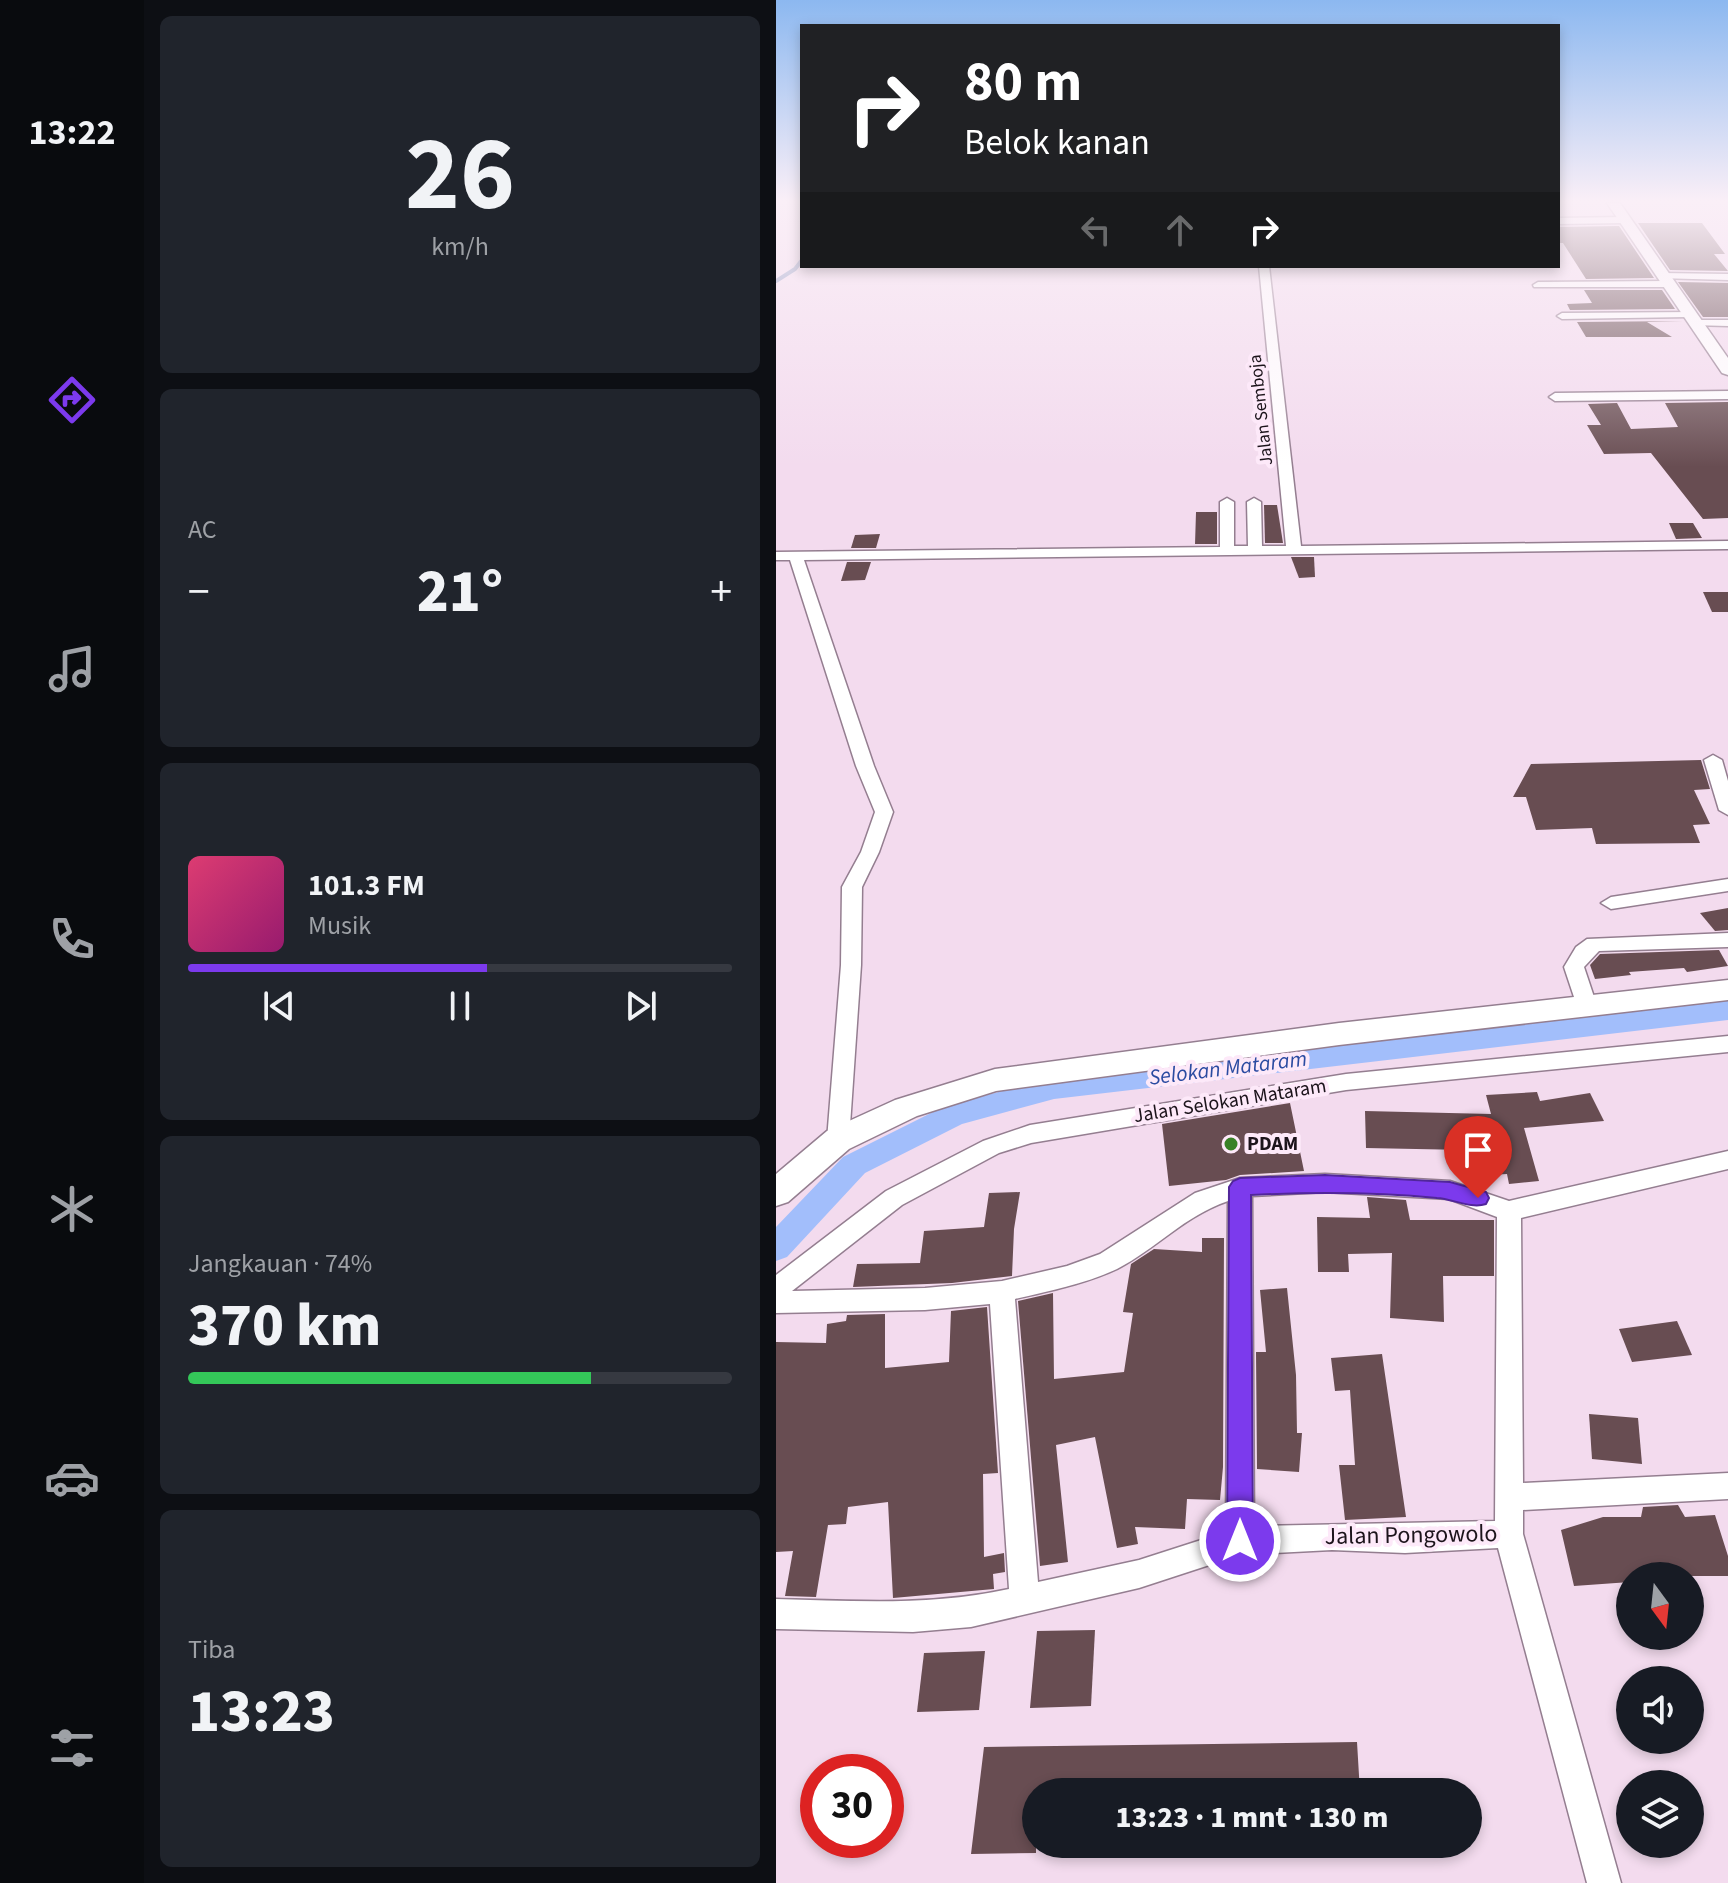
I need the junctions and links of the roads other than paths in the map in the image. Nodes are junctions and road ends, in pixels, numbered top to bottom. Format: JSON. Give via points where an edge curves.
{"nodes":[{"id":1,"x":1267,"y":291,"type":"edge"},
{"id":2,"x":1672,"y":291,"type":"edge"},
{"id":3,"x":1562,"y":316,"type":"dead end"},
{"id":4,"x":1692,"y":318,"type":"junction"},
{"id":5,"x":1728,"y":323,"type":"edge"},
{"id":6,"x":1728,"y":370,"type":"edge"},
{"id":7,"x":1728,"y":395,"type":"edge"},
{"id":8,"x":1555,"y":397,"type":"dead end"},
{"id":9,"x":1227,"y":502,"type":"dead end"},
{"id":10,"x":1254,"y":502,"type":"dead end"},
{"id":11,"x":1728,"y":545,"type":"edge"},
{"id":12,"x":1255,"y":550,"type":"junction"},
{"id":13,"x":1294,"y":550,"type":"junction"},
{"id":14,"x":1227,"y":551,"type":"junction"},
{"id":15,"x":776,"y":556,"type":"edge"},
{"id":16,"x":796,"y":556,"type":"junction"},
{"id":17,"x":1713,"y":760,"type":"dead end"},
{"id":18,"x":1728,"y":810,"type":"edge"},
{"id":19,"x":1728,"y":885,"type":"edge"},
{"id":20,"x":1611,"y":903,"type":"dead end"},
{"id":21,"x":1728,"y":940,"type":"edge"},
{"id":22,"x":1728,"y":990,"type":"edge"},
{"id":23,"x":1587,"y":1006,"type":"junction"},
{"id":24,"x":1728,"y":1044,"type":"edge"},
{"id":25,"x":838,"y":1140,"type":"junction"},
{"id":26,"x":1728,"y":1160,"type":"edge"},
{"id":27,"x":1240,"y":1187,"type":"junction"},
{"id":28,"x":776,"y":1193,"type":"edge"},
{"id":29,"x":1509,"y":1211,"type":"junction"},
{"id":30,"x":776,"y":1289,"type":"edge"},
{"id":31,"x":1002,"y":1292,"type":"junction"},
{"id":32,"x":776,"y":1302,"type":"edge"},
{"id":33,"x":1728,"y":1486,"type":"edge"},
{"id":34,"x":1507,"y":1497,"type":"junction"},
{"id":35,"x":1509,"y":1534,"type":"junction"},
{"id":36,"x":1240,"y":1541,"type":"junction"},
{"id":37,"x":1025,"y":1602,"type":"junction"},
{"id":38,"x":776,"y":1614,"type":"edge"},
{"id":39,"x":1604,"y":1883,"type":"edge"}],
"edges":[{"from":1,"to":13,"type":"street","name":"Jalan Semboja"},
{"from":2,"to":4,"type":"street"},
{"from":3,"to":4,"type":"street"},
{"from":4,"to":5,"type":"street"},
{"from":4,"to":6,"type":"street"},
{"from":7,"to":8,"type":"street"},
{"from":9,"to":14,"type":"street"},
{"from":10,"to":12,"type":"street"},
{"from":11,"to":13,"type":"street"},
{"from":12,"to":13,"type":"street"},
{"from":12,"to":14,"type":"street"},
{"from":14,"to":16,"type":"street"},
{"from":15,"to":16,"type":"street"},
{"from":16,"to":25,"type":"street","via":[[884,812],[852,887]]},
{"from":17,"to":18,"type":"street"},
{"from":19,"to":20,"type":"street"},
{"from":21,"to":23,"type":"street","via":[[1594,944],[1574,967]]},
{"from":22,"to":23,"type":"street"},
{"from":23,"to":25,"type":"street","via":[[995,1080],[906,1108]]},
{"from":24,"to":30,"type":"street","name":"Jalan Selokan Mataram","via":[[1346,1082],[1030,1134],[991,1147],[894,1198]]},
{"from":25,"to":28,"type":"street"},
{"from":26,"to":29,"type":"street"},
{"from":27,"to":29,"type":"street","via":[[1325,1183],[1450,1190]]},
{"from":27,"to":31,"type":"street","via":[[1203,1200],[1109,1261]]},
{"from":27,"to":36,"type":"street"},
{"from":29,"to":34,"type":"street","name":"Jalan Pongowolo"},
{"from":31,"to":32,"type":"street"},
{"from":31,"to":37,"type":"street"},
{"from":33,"to":34,"type":"street"},
{"from":34,"to":35,"type":"street","name":"Jalan Pongowolo"},
{"from":35,"to":36,"type":"street","name":"Jalan Pongowolo"},
{"from":35,"to":39,"type":"street"},
{"from":36,"to":37,"type":"street","name":"Jalan Pongowolo","via":[[1139,1574]]},
{"from":37,"to":38,"type":"street","name":"Jalan Pongowolo","via":[[944,1616]]}]}
